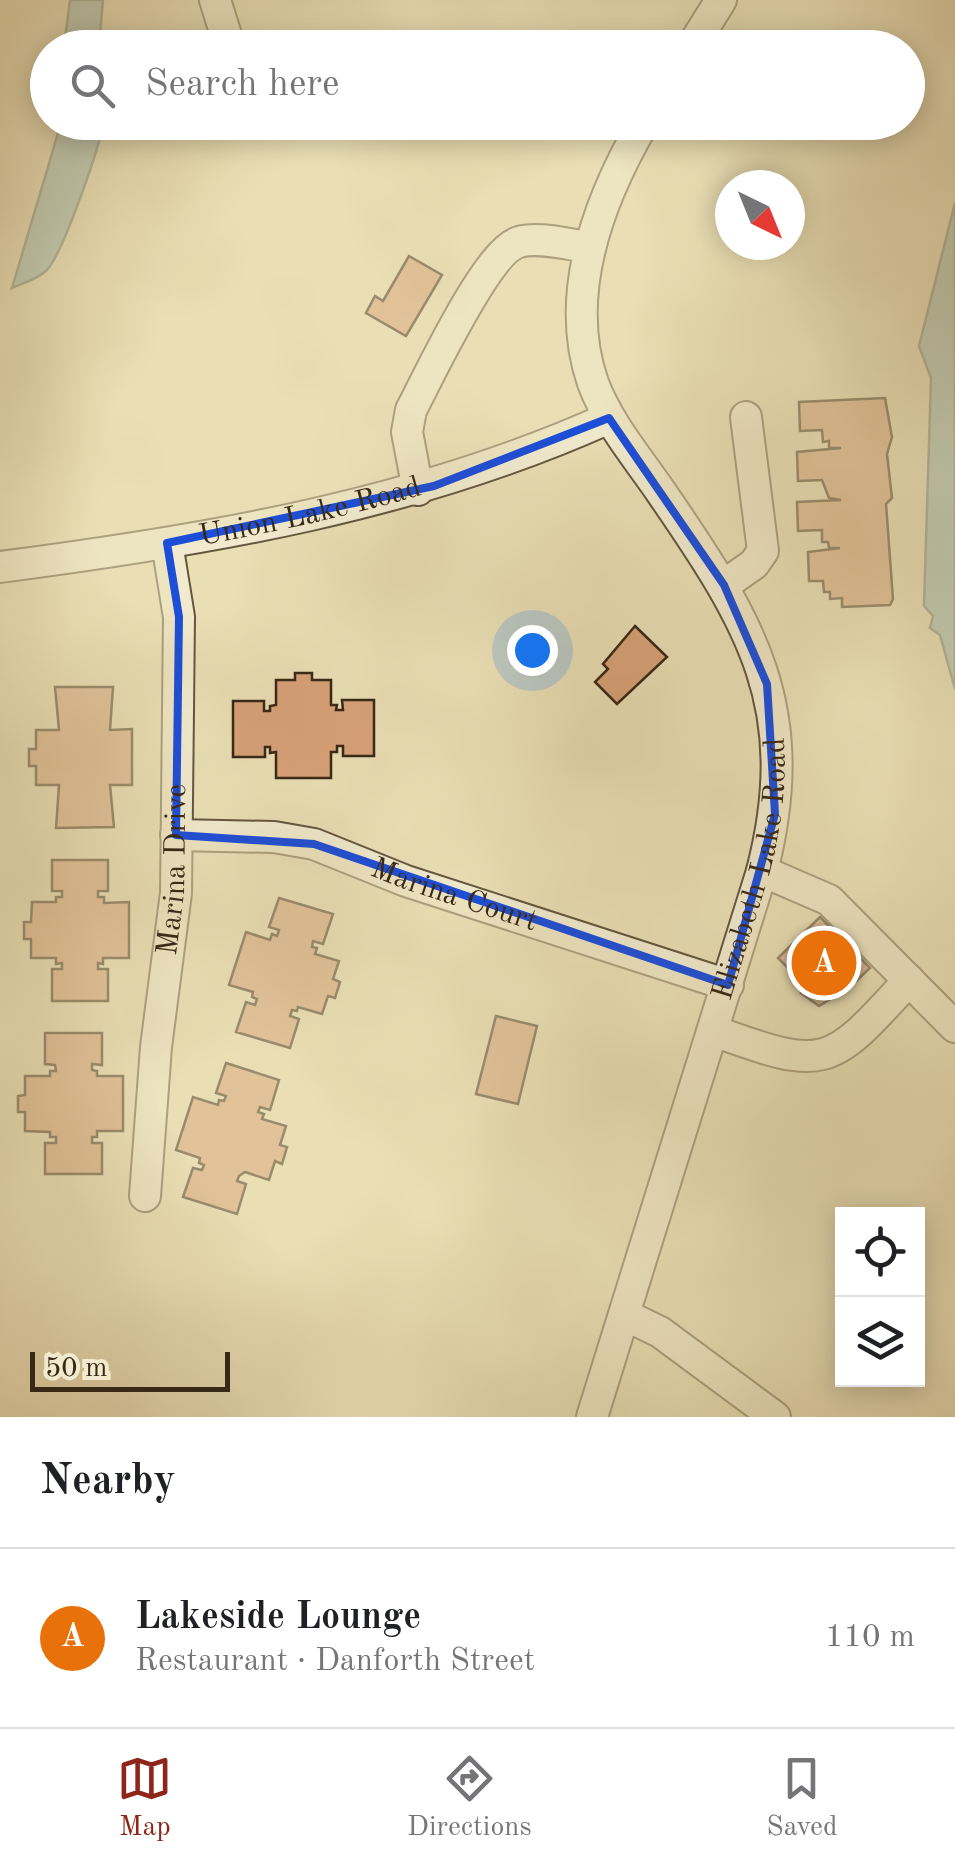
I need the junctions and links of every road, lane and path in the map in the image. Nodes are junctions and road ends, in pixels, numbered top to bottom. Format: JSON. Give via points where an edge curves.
{"nodes":[{"id":1,"x":215,"y":0,"type":"edge"},
{"id":2,"x":721,"y":0,"type":"edge"},
{"id":3,"x":224,"y":30,"type":"edge"},
{"id":4,"x":702,"y":30,"type":"edge"},
{"id":5,"x":635,"y":140,"type":"edge"},
{"id":6,"x":589,"y":247,"type":"junction"},
{"id":7,"x":746,"y":417,"type":"dead end"},
{"id":8,"x":610,"y":418,"type":"junction"},
{"id":9,"x":418,"y":490,"type":"junction"},
{"id":10,"x":167,"y":543,"type":"junction"},
{"id":11,"x":0,"y":567,"type":"edge"},
{"id":12,"x":724,"y":585,"type":"junction"},
{"id":13,"x":176,"y":836,"type":"junction"},
{"id":14,"x":762,"y":871,"type":"junction"},
{"id":15,"x":909,"y":980,"type":"junction"},
{"id":16,"x":728,"y":984,"type":"junction"},
{"id":17,"x":955,"y":1027,"type":"edge"},
{"id":18,"x":714,"y":1031,"type":"junction"},
{"id":19,"x":145,"y":1196,"type":"dead end"},
{"id":20,"x":624,"y":1316,"type":"junction"},
{"id":21,"x":592,"y":1417,"type":"edge"},
{"id":22,"x":775,"y":1417,"type":"edge"}],
"edges":[{"from":1,"to":3,"type":"street"},
{"from":2,"to":4,"type":"street"},
{"from":5,"to":6,"type":"street","name":"Elizabeth Lake Road"},
{"from":6,"to":8,"type":"street","name":"Elizabeth Lake Road","via":[[587,358]]},
{"from":6,"to":9,"type":"street","via":[[520,241],[484,274],[411,410],[408,448]]},
{"from":7,"to":12,"type":"street","via":[[762,551]]},
{"from":8,"to":9,"type":"street","name":"Union Lake Road","via":[[518,458]]},
{"from":8,"to":12,"type":"street","name":"Elizabeth Lake Road"},
{"from":9,"to":10,"type":"street","name":"Union Lake Road"},
{"from":10,"to":11,"type":"street","name":"Union Lake Road"},
{"from":10,"to":13,"type":"street","name":"Marina Drive","via":[[179,617]]},
{"from":12,"to":14,"type":"street","name":"Elizabeth Lake Road","via":[[763,670],[776,736],[777,796]]},
{"from":13,"to":16,"type":"street","name":"Marina Court","via":[[314,844],[406,881]]},
{"from":13,"to":19,"type":"street","name":"Marina Drive","via":[[174,925]]},
{"from":14,"to":15,"type":"street","via":[[829,900]]},
{"from":14,"to":16,"type":"street","name":"Elizabeth Lake Road"},
{"from":15,"to":17,"type":"street"},
{"from":15,"to":18,"type":"street","via":[[860,1034],[819,1058],[781,1056]]},
{"from":16,"to":18,"type":"street","name":"Elizabeth Lake Road"},
{"from":18,"to":20,"type":"street","name":"Elizabeth Lake Road"},
{"from":20,"to":21,"type":"street","name":"Elizabeth Lake Road"},
{"from":20,"to":22,"type":"street","via":[[674,1342]]}]}
